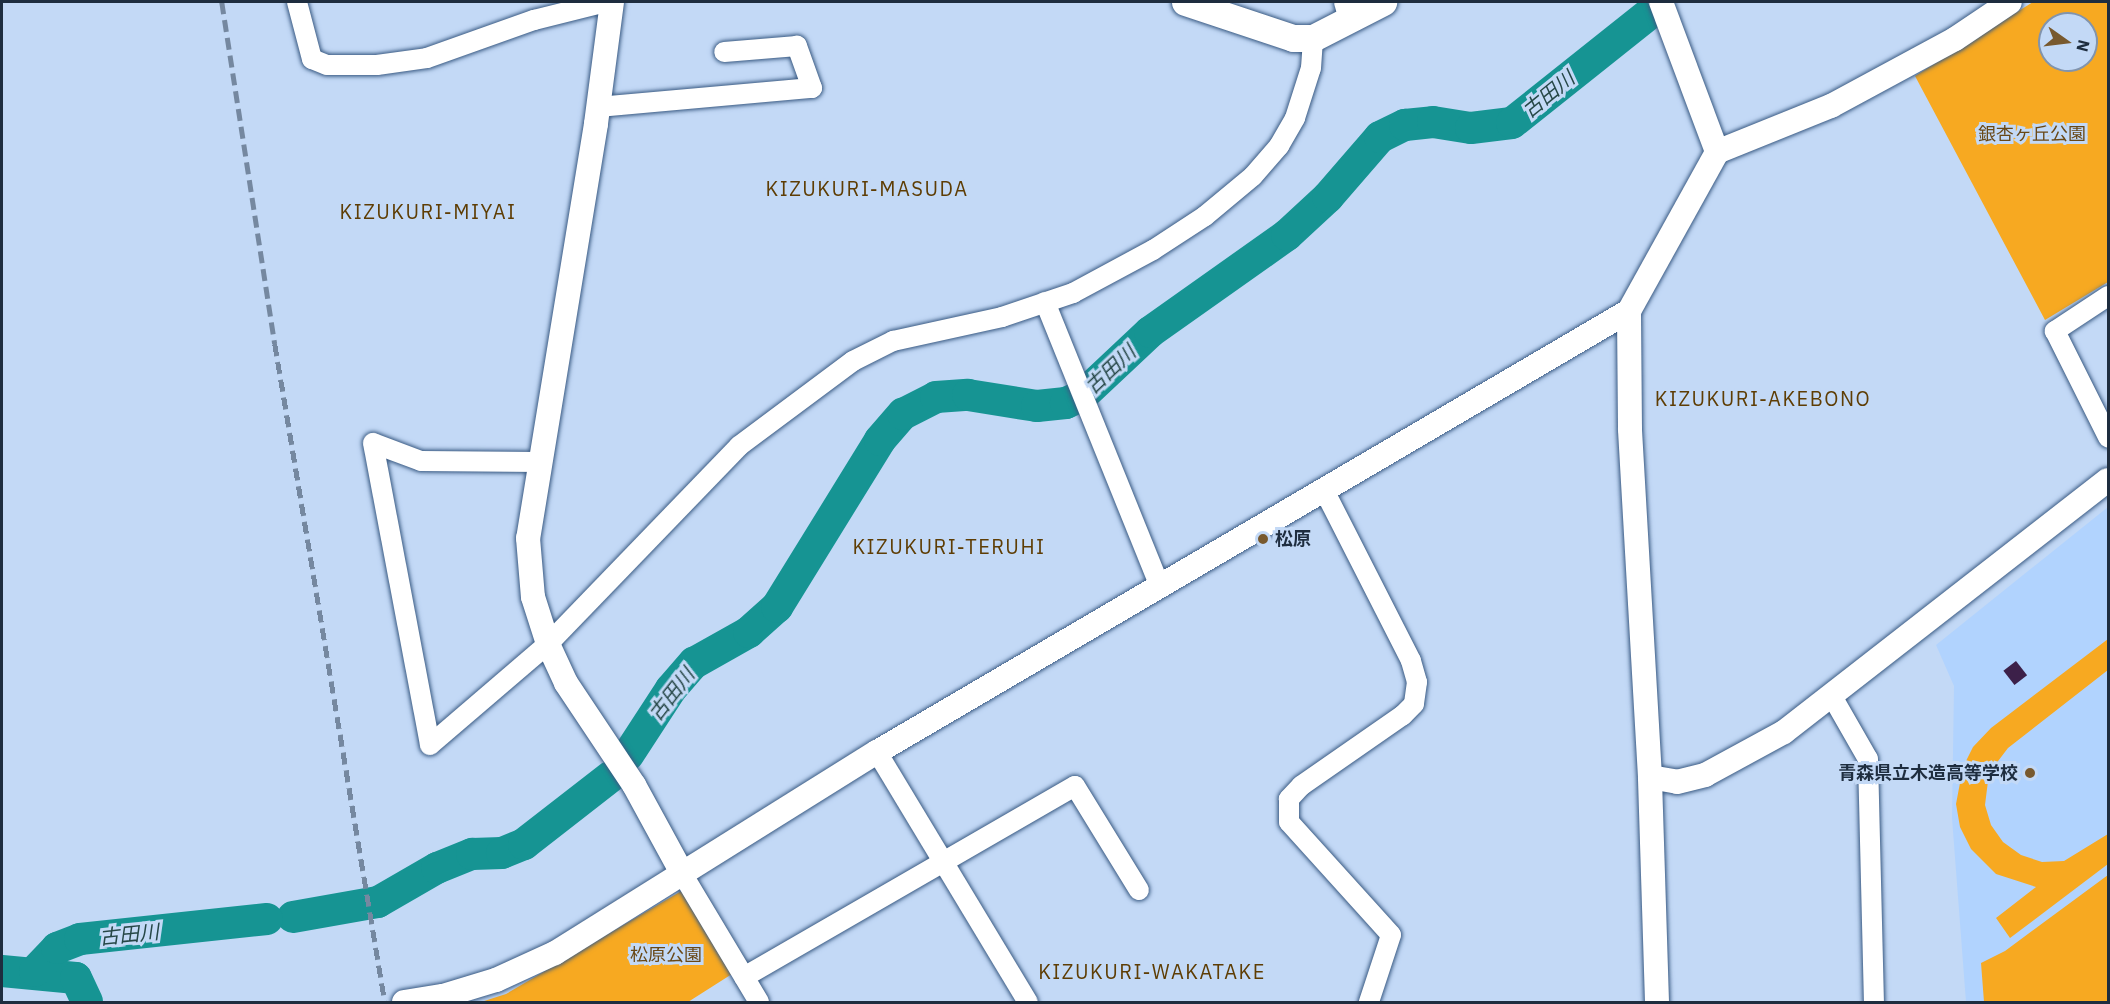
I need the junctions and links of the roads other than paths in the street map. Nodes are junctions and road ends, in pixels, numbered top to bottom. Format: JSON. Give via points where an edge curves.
{"nodes":[{"id":1,"x":297,"y":2,"type":"edge"},
{"id":2,"x":606,"y":2,"type":"edge"},
{"id":3,"x":612,"y":2,"type":"edge"},
{"id":4,"x":1185,"y":2,"type":"edge"},
{"id":5,"x":1383,"y":2,"type":"edge"},
{"id":6,"x":1661,"y":2,"type":"edge"},
{"id":7,"x":2010,"y":2,"type":"edge"},
{"id":8,"x":1347,"y":10,"type":"edge"},
{"id":9,"x":1313,"y":38,"type":"junction"},
{"id":10,"x":724,"y":52,"type":"dead end"},
{"id":11,"x":598,"y":107,"type":"junction"},
{"id":12,"x":1718,"y":152,"type":"junction"},
{"id":13,"x":2109,"y":296,"type":"edge"},
{"id":14,"x":1045,"y":303,"type":"junction"},
{"id":15,"x":1629,"y":311,"type":"junction"},
{"id":16,"x":2109,"y":437,"type":"edge"},
{"id":17,"x":539,"y":462,"type":"junction"},
{"id":18,"x":2109,"y":480,"type":"edge"},
{"id":19,"x":1324,"y":490,"type":"junction"},
{"id":20,"x":1160,"y":586,"type":"junction"},
{"id":21,"x":548,"y":644,"type":"junction"},
{"id":22,"x":1833,"y":698,"type":"junction"},
{"id":23,"x":877,"y":752,"type":"junction"},
{"id":24,"x":1650,"y":777,"type":"junction"},
{"id":25,"x":942,"y":860,"type":"junction"},
{"id":26,"x":683,"y":875,"type":"junction"},
{"id":27,"x":1139,"y":890,"type":"dead end"},
{"id":28,"x":744,"y":977,"type":"junction"},
{"id":29,"x":383,"y":1002,"type":"edge"},
{"id":30,"x":394,"y":1002,"type":"edge"},
{"id":31,"x":404,"y":1002,"type":"edge"},
{"id":32,"x":759,"y":1002,"type":"edge"},
{"id":33,"x":1028,"y":1002,"type":"edge"},
{"id":34,"x":1369,"y":1002,"type":"edge"},
{"id":35,"x":1657,"y":1002,"type":"edge"},
{"id":36,"x":1874,"y":1002,"type":"edge"}],
"edges":[{"from":1,"to":2,"type":"street","via":[[312,59],[327,65],[377,65],[426,58],[534,20]]},
{"from":3,"to":11,"type":"street"},
{"from":4,"to":9,"type":"main road","via":[[1293,38]]},
{"from":5,"to":8,"type":"main road"},
{"from":6,"to":12,"type":"street"},
{"from":7,"to":12,"type":"street","via":[[1955,39],[1832,106]]},
{"from":8,"to":9,"type":"main road"},
{"from":9,"to":14,"type":"street","via":[[1311,68],[1294,118],[1279,146],[1253,176],[1205,216],[1154,250],[1073,293]]},
{"from":10,"to":11,"type":"street","via":[[797,46],[812,88]]},
{"from":11,"to":17,"type":"street"},
{"from":12,"to":15,"type":"street"},
{"from":13,"to":16,"type":"street","via":[[2055,331]]},
{"from":14,"to":20,"type":"street"},
{"from":14,"to":21,"type":"street","via":[[1002,317],[893,341],[853,361],[739,446]]},
{"from":15,"to":19,"type":"street"},
{"from":15,"to":24,"type":"street","via":[[1630,429]]},
{"from":17,"to":21,"type":"street","via":[[528,538],[533,597]]},
{"from":17,"to":21,"type":"street","via":[[421,461],[373,444],[430,745]]},
{"from":18,"to":22,"type":"street"},
{"from":19,"to":20,"type":"street"},
{"from":19,"to":34,"type":"street","via":[[1412,661],[1417,682],[1414,704],[1403,715],[1301,786],[1289,799],[1289,822],[1391,935]]},
{"from":20,"to":23,"type":"street"},
{"from":21,"to":26,"type":"street","via":[[566,683],[634,785]]},
{"from":22,"to":24,"type":"street","via":[[1784,732],[1705,776],[1677,782]]},
{"from":22,"to":36,"type":"street","via":[[1868,759]]},
{"from":23,"to":25,"type":"street"},
{"from":23,"to":26,"type":"street"},
{"from":24,"to":35,"type":"street"},
{"from":25,"to":27,"type":"street","via":[[1075,786]]},
{"from":25,"to":28,"type":"street"},
{"from":25,"to":33,"type":"street"},
{"from":26,"to":28,"type":"street"},
{"from":26,"to":31,"type":"street","via":[[616,918],[526,966],[443,996]]},
{"from":28,"to":32,"type":"street"},
{"from":29,"to":30,"type":"street"}]}
